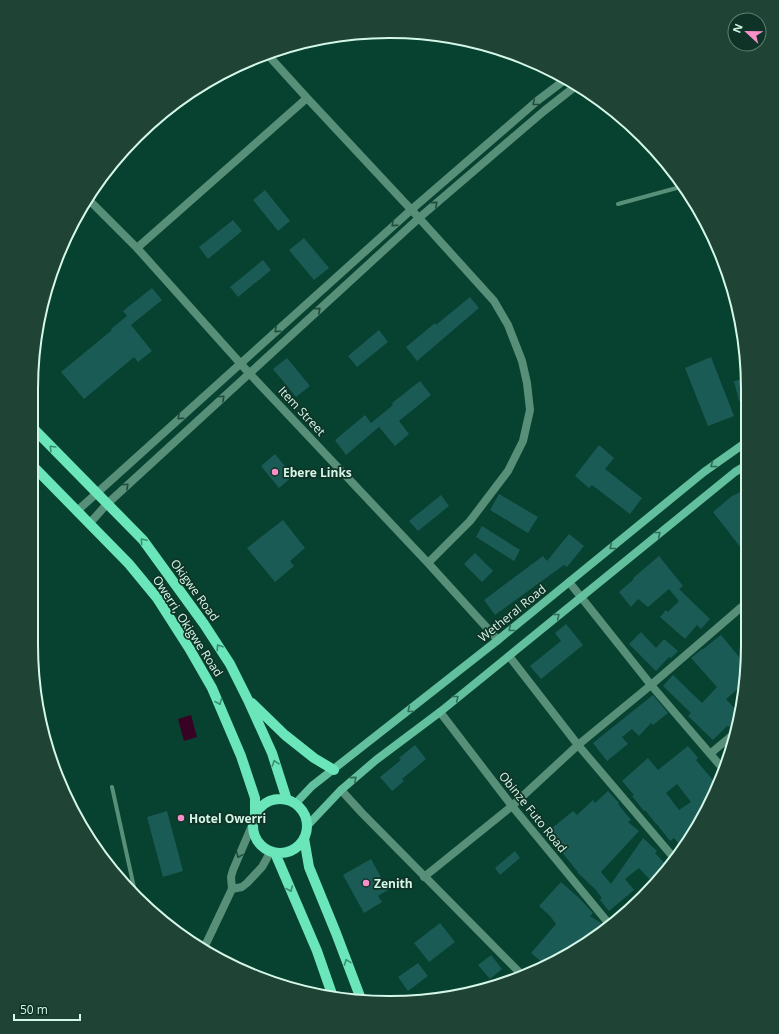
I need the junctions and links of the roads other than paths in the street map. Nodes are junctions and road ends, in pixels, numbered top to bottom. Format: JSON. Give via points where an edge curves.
{"nodes":[{"id":1,"x":271,"y":59,"type":"edge"},
{"id":2,"x":561,"y":83,"type":"edge"},
{"id":3,"x":572,"y":89,"type":"edge"},
{"id":4,"x":306,"y":98,"type":"junction"},
{"id":5,"x":677,"y":188,"type":"edge"},
{"id":6,"x":92,"y":203,"type":"edge"},
{"id":7,"x":618,"y":204,"type":"dead end"},
{"id":8,"x":411,"y":210,"type":"junction"},
{"id":9,"x":419,"y":218,"type":"junction"},
{"id":10,"x":136,"y":248,"type":"junction"},
{"id":11,"x":240,"y":363,"type":"junction"},
{"id":12,"x":249,"y":373,"type":"junction"},
{"id":13,"x":38,"y":433,"type":"edge"},
{"id":14,"x":741,"y":446,"type":"edge"},
{"id":15,"x":741,"y":468,"type":"edge"},
{"id":16,"x":38,"y":471,"type":"edge"},
{"id":17,"x":42,"y":475,"type":"junction"},
{"id":18,"x":38,"y":477,"type":"edge"},
{"id":19,"x":97,"y":493,"type":"junction"},
{"id":20,"x":107,"y":504,"type":"junction"},
{"id":21,"x":77,"y":511,"type":"junction"},
{"id":22,"x":89,"y":524,"type":"junction"},
{"id":23,"x":428,"y":563,"type":"junction"},
{"id":24,"x":569,"y":582,"type":"junction"},
{"id":25,"x":582,"y":597,"type":"junction"},
{"id":26,"x":741,"y":607,"type":"edge"},
{"id":27,"x":498,"y":640,"type":"junction"},
{"id":28,"x":509,"y":656,"type":"junction"},
{"id":29,"x":651,"y":685,"type":"junction"},
{"id":30,"x":248,"y":700,"type":"junction"},
{"id":31,"x":440,"y":712,"type":"junction"},
{"id":32,"x":728,"y":740,"type":"edge"},
{"id":33,"x":578,"y":745,"type":"junction"},
{"id":34,"x":711,"y":754,"type":"junction"},
{"id":35,"x":719,"y":764,"type":"edge"},
{"id":36,"x":334,"y":770,"type":"junction"},
{"id":37,"x":112,"y":787,"type":"dead end"},
{"id":38,"x":341,"y":790,"type":"junction"},
{"id":39,"x":291,"y":802,"type":"junction"},
{"id":40,"x":512,"y":806,"type":"junction"},
{"id":41,"x":254,"y":819,"type":"junction"},
{"id":42,"x":307,"y":826,"type":"junction"},
{"id":43,"x":304,"y":838,"type":"junction"},
{"id":44,"x":272,"y":853,"type":"junction"},
{"id":45,"x":671,"y":854,"type":"edge"},
{"id":46,"x":424,"y":877,"type":"junction"},
{"id":47,"x":133,"y":885,"type":"edge"},
{"id":48,"x":232,"y":889,"type":"junction"},
{"id":49,"x":606,"y":920,"type":"edge"},
{"id":50,"x":206,"y":944,"type":"edge"},
{"id":51,"x":518,"y":971,"type":"edge"},
{"id":52,"x":331,"y":991,"type":"edge"},
{"id":53,"x":359,"y":994,"type":"edge"}],
"edges":[{"from":1,"to":4,"type":"street"},
{"from":2,"to":8,"type":"street","one_way":true},
{"from":9,"to":3,"type":"street","one_way":true},
{"from":4,"to":8,"type":"street"},
{"from":4,"to":10,"type":"street"},
{"from":5,"to":7,"type":"lane"},
{"from":6,"to":10,"type":"street","name":"Item Street"},
{"from":8,"to":9,"type":"street"},
{"from":8,"to":11,"type":"street","one_way":true},
{"from":12,"to":9,"type":"street","one_way":true},
{"from":9,"to":23,"type":"street","via":[[494,301],[508,325],[522,361],[530,410],[523,441],[508,471],[470,521]]},
{"from":10,"to":11,"type":"street","name":"Item Street"},
{"from":11,"to":12,"type":"street","name":"Item Street"},
{"from":11,"to":19,"type":"street","one_way":true},
{"from":20,"to":12,"type":"street","one_way":true},
{"from":12,"to":23,"type":"street","name":"Item Street"},
{"from":19,"to":13,"type":"main road","name":"Okigwe Road","one_way":true},
{"from":14,"to":24,"type":"main road","name":"Wetheral Road","one_way":true,"via":[[704,472]]},
{"from":25,"to":15,"type":"main road","one_way":true},
{"from":16,"to":17,"type":"main road","name":"Owerri, Okigwe Road"},
{"from":17,"to":18,"type":"lane"},
{"from":17,"to":21,"type":"main road","name":"Owerri, Okigwe Road"},
{"from":19,"to":20,"type":"main road","name":"Okigwe Road"},
{"from":19,"to":21,"type":"street"},
{"from":20,"to":22,"type":"street"},
{"from":30,"to":20,"type":"main road","name":"Okigwe Road","one_way":true,"via":[[230,664],[179,588],[143,540]]},
{"from":21,"to":22,"type":"main road","name":"Owerri, Okigwe Road"},
{"from":22,"to":41,"type":"main road","name":"Owerri, Okigwe Road","one_way":true,"via":[[129,564],[157,598],[212,688],[241,756],[255,798]]},
{"from":23,"to":27,"type":"street","name":"Item Street"},
{"from":24,"to":25,"type":"street"},
{"from":24,"to":27,"type":"main road","name":"Wetheral Road","one_way":true},
{"from":28,"to":25,"type":"main road","one_way":true},
{"from":25,"to":29,"type":"street"},
{"from":26,"to":29,"type":"street"},
{"from":27,"to":36,"type":"main road","name":"Wetheral Road","one_way":true},
{"from":31,"to":28,"type":"main road","one_way":true},
{"from":28,"to":33,"type":"street"},
{"from":29,"to":33,"type":"street"},
{"from":29,"to":34,"type":"street"},
{"from":30,"to":36,"type":"main road","via":[[285,735]]},
{"from":39,"to":30,"type":"main road","name":"Okigwe Road","one_way":true},
{"from":38,"to":31,"type":"main road","one_way":true},
{"from":31,"to":40,"type":"street","name":"Obinze Futo Road"},
{"from":32,"to":34,"type":"street"},
{"from":33,"to":40,"type":"street"},
{"from":33,"to":45,"type":"street"},
{"from":34,"to":35,"type":"street"},
{"from":36,"to":39,"type":"main road","name":"Wetheral Road"},
{"from":37,"to":47,"type":"lane"},
{"from":38,"to":42,"type":"main road"},
{"from":38,"to":46,"type":"street"},
{"from":39,"to":41,"type":"main road","via":[[278,799],[270,801],[262,806]]},
{"from":39,"to":42,"type":"main road","via":[[301,810]]},
{"from":40,"to":46,"type":"street"},
{"from":40,"to":49,"type":"street","name":"Obinze Futo Road"},
{"from":41,"to":44,"type":"main road","via":[[254,835],[261,846]]},
{"from":41,"to":48,"type":"street","one_way":true,"via":[[231,876]]},
{"from":42,"to":43,"type":"main road"},
{"from":43,"to":44,"type":"main road","via":[[289,852]]},
{"from":53,"to":43,"type":"main road","one_way":true,"via":[[309,866]]},
{"from":44,"to":48,"type":"street","via":[[247,883]]},
{"from":44,"to":52,"type":"main road","one_way":true,"via":[[317,951]]},
{"from":46,"to":51,"type":"street"},
{"from":48,"to":50,"type":"street"}]}
